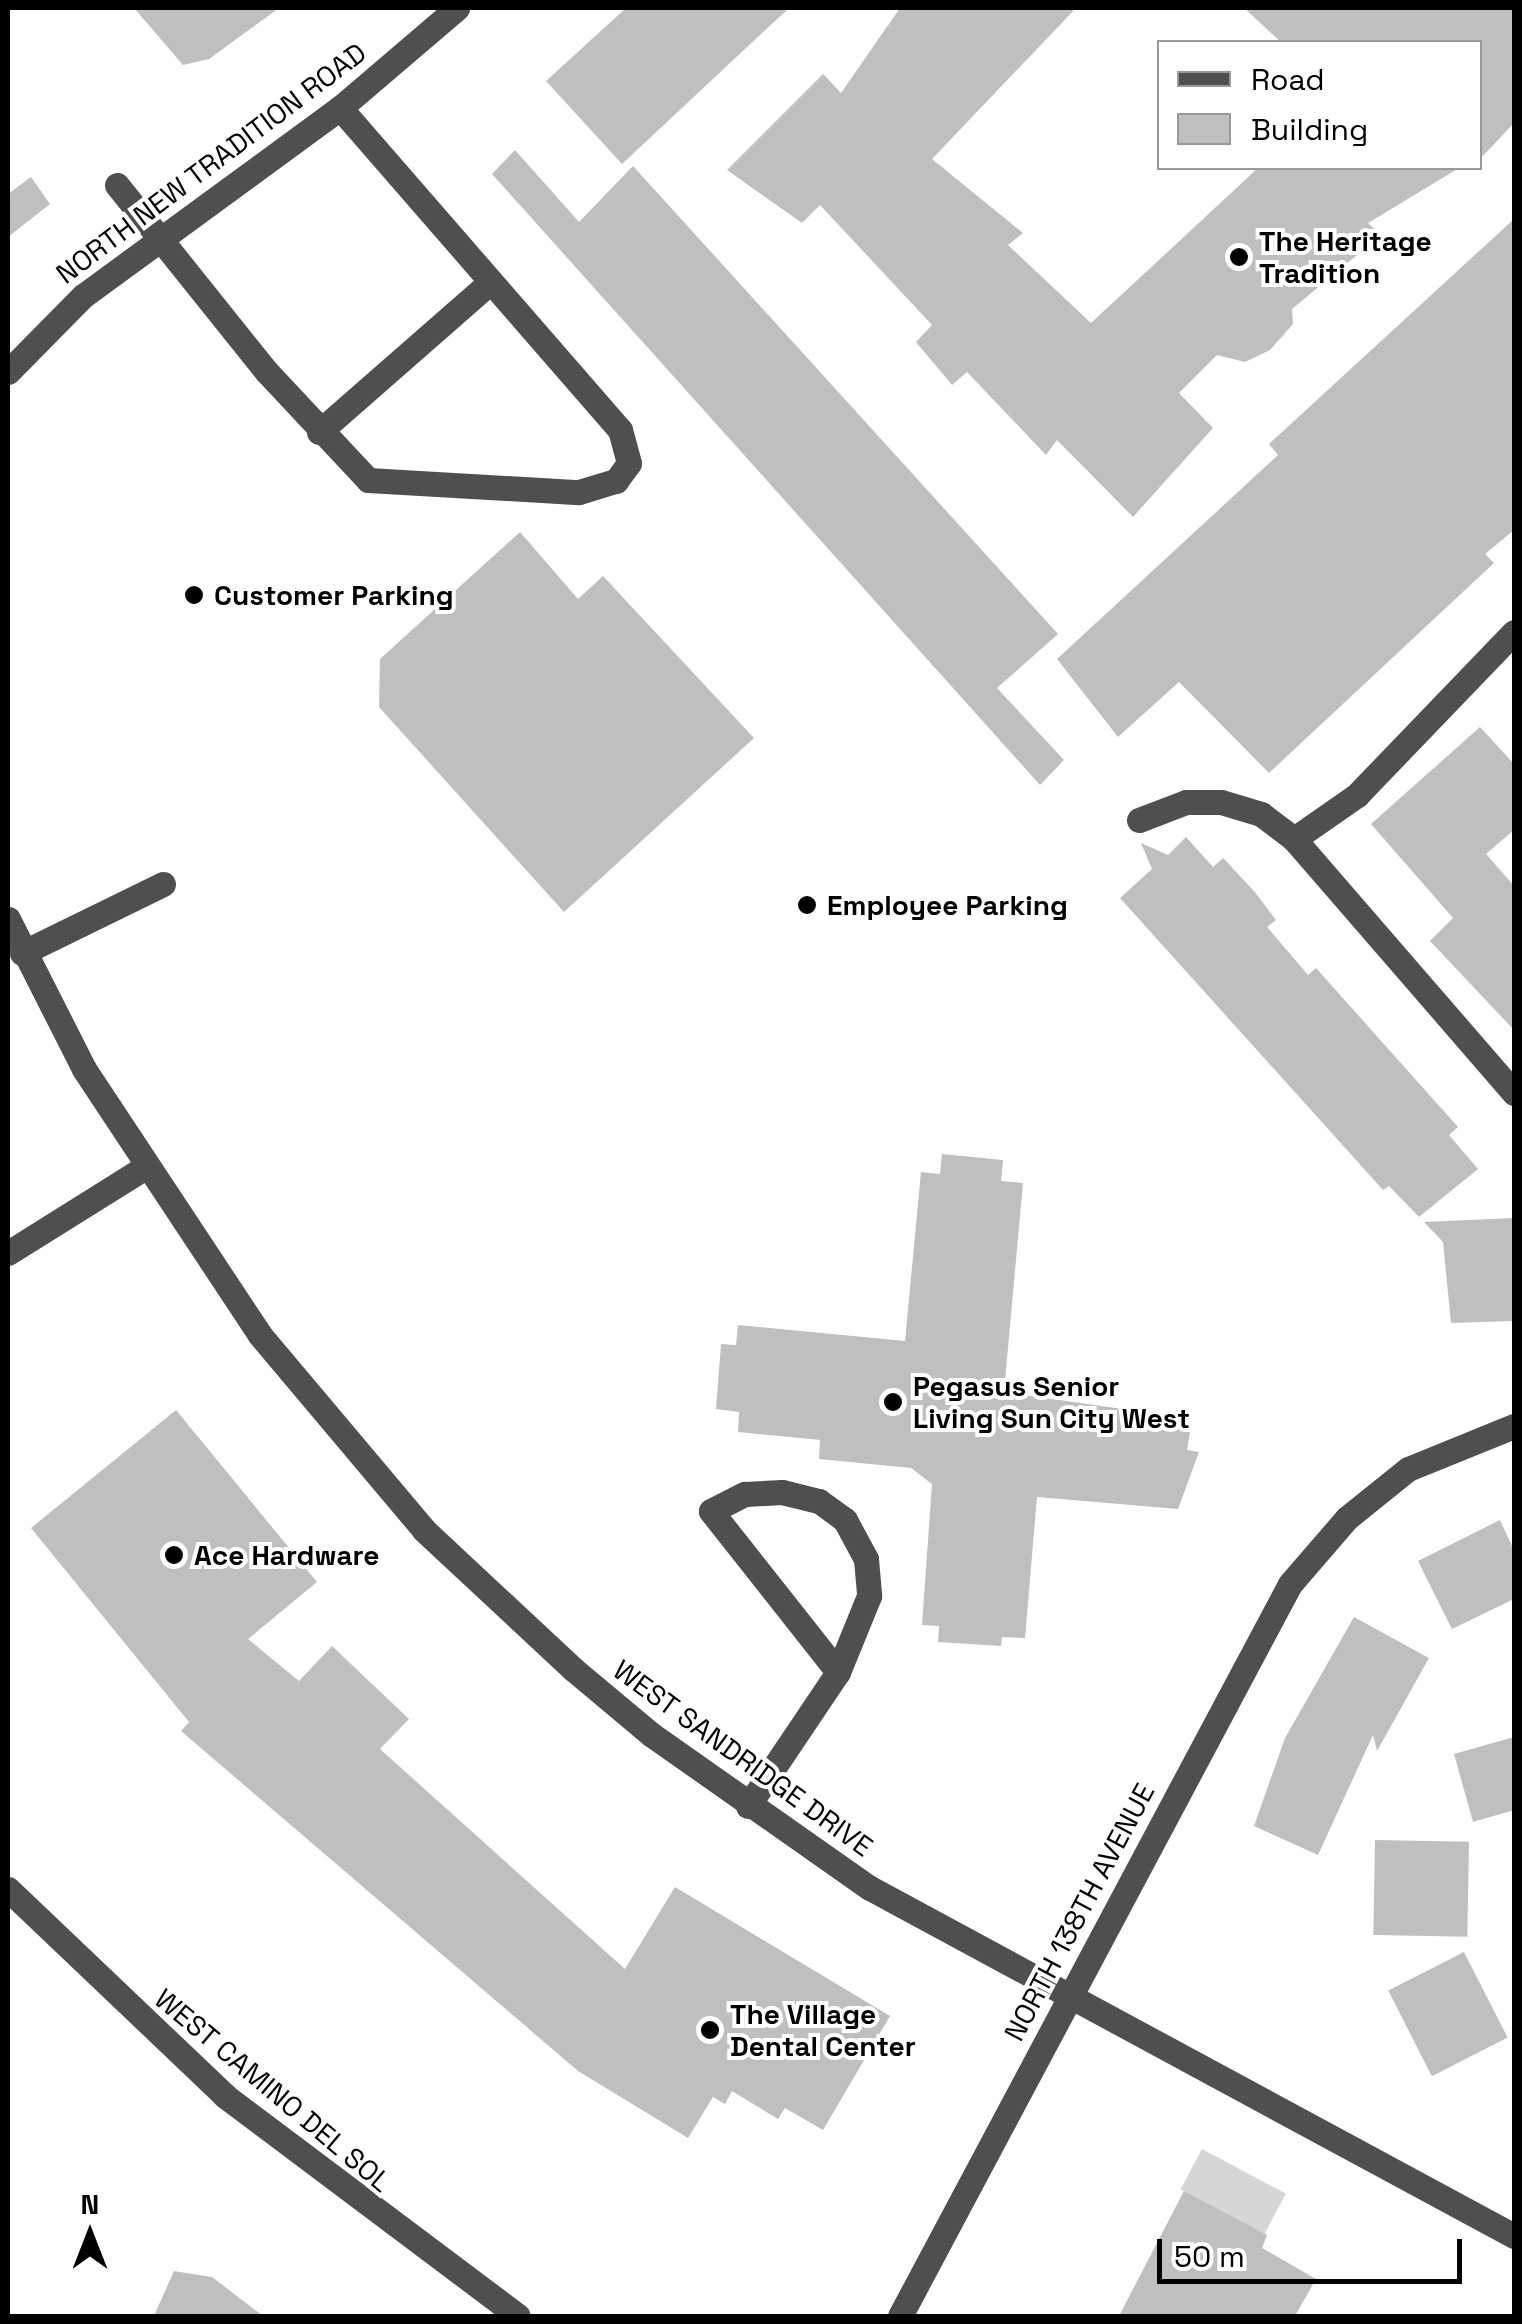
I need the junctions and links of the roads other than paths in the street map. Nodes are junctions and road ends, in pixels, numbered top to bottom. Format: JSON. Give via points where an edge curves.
{"nodes":[{"id":1,"x":456,"y":8,"type":"edge"},
{"id":2,"x":340,"y":108,"type":"junction"},
{"id":3,"x":117,"y":186,"type":"dead end"},
{"id":4,"x":160,"y":242,"type":"junction"},
{"id":5,"x":489,"y":283,"type":"junction"},
{"id":6,"x":8,"y":372,"type":"edge"},
{"id":7,"x":320,"y":432,"type":"junction"},
{"id":8,"x":1514,"y":632,"type":"edge"},
{"id":9,"x":1139,"y":820,"type":"dead end"},
{"id":10,"x":1294,"y":839,"type":"junction"},
{"id":11,"x":163,"y":884,"type":"dead end"},
{"id":12,"x":8,"y":920,"type":"edge"},
{"id":13,"x":22,"y":953,"type":"junction"},
{"id":14,"x":1514,"y":1093,"type":"edge"},
{"id":15,"x":144,"y":1168,"type":"junction"},
{"id":16,"x":8,"y":1253,"type":"edge"},
{"id":17,"x":1514,"y":1426,"type":"edge"},
{"id":18,"x":838,"y":1672,"type":"junction"},
{"id":19,"x":748,"y":1806,"type":"junction"},
{"id":20,"x":8,"y":1889,"type":"edge"},
{"id":21,"x":1068,"y":1996,"type":"junction"},
{"id":22,"x":1514,"y":2236,"type":"edge"},
{"id":23,"x":518,"y":2316,"type":"edge"},
{"id":24,"x":900,"y":2316,"type":"edge"}],
"edges":[{"from":1,"to":2,"type":"street","name":"NORTH NEW TRADITION ROAD"},
{"from":2,"to":4,"type":"street","name":"NORTH NEW TRADITION ROAD"},
{"from":2,"to":5,"type":"street"},
{"from":3,"to":4,"type":"street"},
{"from":4,"to":6,"type":"street","name":"NORTH NEW TRADITION ROAD","via":[[73,304]]},
{"from":4,"to":7,"type":"street"},
{"from":5,"to":7,"type":"street"},
{"from":5,"to":7,"type":"street","via":[[620,430],[629,463],[616,481],[579,492],[390,484],[368,480]]},
{"from":8,"to":10,"type":"street","via":[[1356,796]]},
{"from":9,"to":10,"type":"street","via":[[1186,802],[1221,802],[1261,814]]},
{"from":10,"to":14,"type":"street"},
{"from":11,"to":13,"type":"street"},
{"from":12,"to":13,"type":"street"},
{"from":13,"to":15,"type":"street"},
{"from":15,"to":16,"type":"street"},
{"from":15,"to":19,"type":"street","name":"WEST SANDRIDGE DRIVE","via":[[302,1391],[424,1530],[573,1668]]},
{"from":17,"to":21,"type":"street","name":"NORTH 138TH AVENUE","via":[[1408,1469],[1324,1544],[1264,1627]]},
{"from":18,"to":18,"type":"street","via":[[869,1596],[866,1559],[845,1520],[819,1500],[782,1492],[746,1494],[711,1511]]},
{"from":18,"to":19,"type":"street"},
{"from":19,"to":21,"type":"street","name":"WEST SANDRIDGE DRIVE","via":[[870,1888]]},
{"from":20,"to":23,"type":"street","name":"WEST CAMINO DEL SOL","via":[[225,2096]]},
{"from":21,"to":22,"type":"street","name":"WEST SANDRIDGE DRIVE"},
{"from":21,"to":24,"type":"street","name":"NORTH 138TH AVENUE"}]}
